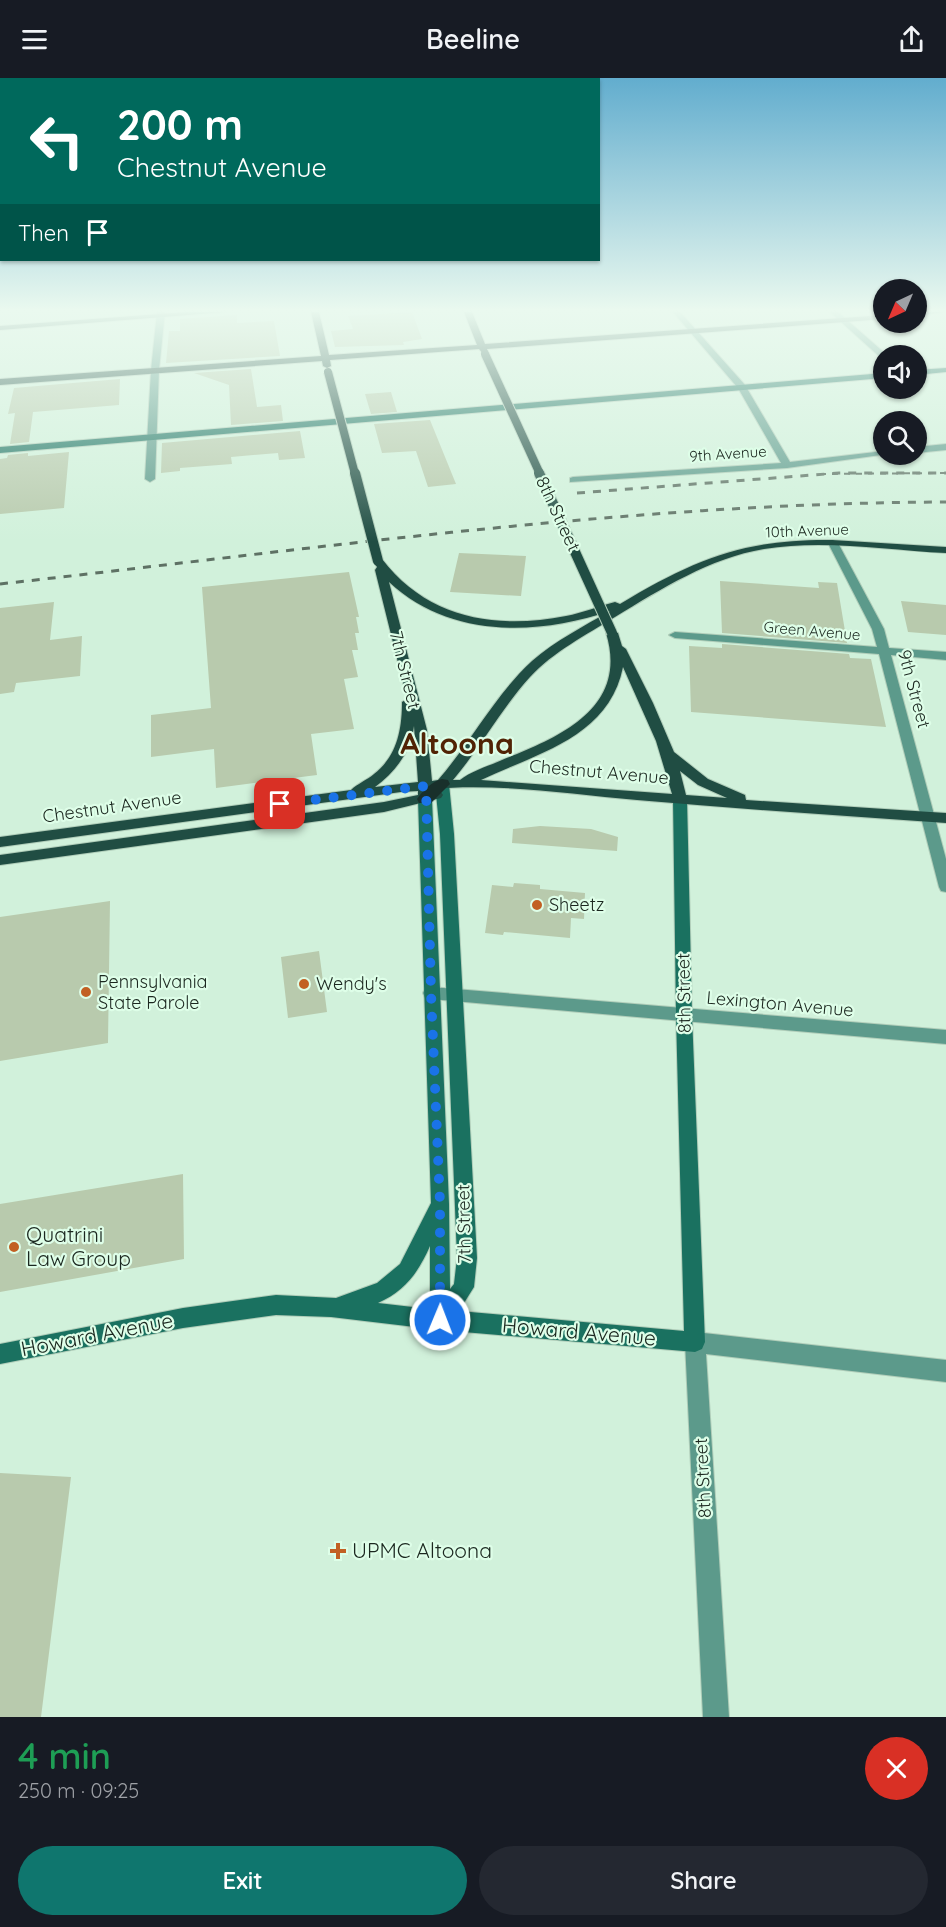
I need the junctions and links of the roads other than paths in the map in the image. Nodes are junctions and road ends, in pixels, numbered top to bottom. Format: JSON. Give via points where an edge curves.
{"nodes":[{"id":1,"x":154,"y":388,"type":"edge"},
{"id":2,"x":332,"y":388,"type":"edge"},
{"id":3,"x":501,"y":388,"type":"edge"},
{"id":4,"x":725,"y":388,"type":"edge"},
{"id":5,"x":743,"y":388,"type":"edge"},
{"id":6,"x":152,"y":438,"type":"junction"},
{"id":7,"x":946,"y":447,"type":"edge"},
{"id":8,"x":927,"y":449,"type":"edge"},
{"id":9,"x":0,"y":450,"type":"edge"},
{"id":10,"x":873,"y":455,"type":"edge"},
{"id":11,"x":787,"y":465,"type":"junction"},
{"id":12,"x":150,"y":478,"type":"dead end"},
{"id":13,"x":573,"y":480,"type":"dead end"},
{"id":14,"x":833,"y":543,"type":"junction"},
{"id":15,"x":946,"y":550,"type":"edge"},
{"id":16,"x":378,"y":561,"type":"junction"},
{"id":17,"x":675,"y":578,"type":"junction"},
{"id":18,"x":612,"y":633,"type":"junction"},
{"id":19,"x":675,"y":635,"type":"dead end"},
{"id":20,"x":884,"y":651,"type":"junction"},
{"id":21,"x":946,"y":656,"type":"edge"},
{"id":22,"x":407,"y":678,"type":"junction"},
{"id":23,"x":665,"y":746,"type":"junction"},
{"id":24,"x":462,"y":783,"type":"junction"},
{"id":25,"x":434,"y":790,"type":"junction"},
{"id":26,"x":346,"y":795,"type":"junction"},
{"id":27,"x":680,"y":799,"type":"junction"},
{"id":28,"x":775,"y":807,"type":"junction"},
{"id":29,"x":929,"y":818,"type":"junction"},
{"id":30,"x":946,"y":818,"type":"edge"},
{"id":31,"x":0,"y":842,"type":"edge"},
{"id":32,"x":0,"y":860,"type":"edge"},
{"id":33,"x":946,"y":887,"type":"edge"},
{"id":34,"x":431,"y":993,"type":"junction"},
{"id":35,"x":454,"y":994,"type":"junction"},
{"id":36,"x":684,"y":1015,"type":"junction"},
{"id":37,"x":946,"y":1037,"type":"edge"},
{"id":38,"x":440,"y":1203,"type":"junction"},
{"id":39,"x":331,"y":1307,"type":"junction"},
{"id":40,"x":440,"y":1320,"type":"junction"},
{"id":41,"x":695,"y":1342,"type":"junction"},
{"id":42,"x":0,"y":1354,"type":"edge"},
{"id":43,"x":946,"y":1371,"type":"edge"},
{"id":44,"x":716,"y":1717,"type":"edge"}],
"edges":[{"from":1,"to":6,"type":"street"},
{"from":2,"to":16,"type":"main road","name":"7th Street","bridge":true},
{"from":3,"to":18,"type":"main road","name":"8th Street","bridge":true},
{"from":4,"to":6,"type":"street"},
{"from":5,"to":11,"type":"street"},
{"from":6,"to":9,"type":"street"},
{"from":6,"to":12,"type":"street"},
{"from":7,"to":8,"type":"street"},
{"from":10,"to":11,"type":"street","name":"9th Avenue"},
{"from":11,"to":13,"type":"street","name":"9th Avenue"},
{"from":14,"to":15,"type":"main road","name":"10th Avenue"},
{"from":14,"to":17,"type":"main road","name":"10th Avenue","via":[[764,546],[717,559]]},
{"from":14,"to":20,"type":"street","name":"9th Street","via":[[878,629]]},
{"from":16,"to":17,"type":"main road","via":[[397,587],[419,602],[479,622],[556,622],[626,601]]},
{"from":16,"to":22,"type":"main road","name":"7th Street"},
{"from":17,"to":25,"type":"main road","via":[[531,667],[470,750]]},
{"from":18,"to":23,"type":"main road","name":"8th Street"},
{"from":18,"to":24,"type":"main road","via":[[618,665],[615,684],[605,704],[588,721],[564,737]]},
{"from":19,"to":20,"type":"street","name":"Green Avenue"},
{"from":20,"to":21,"type":"street","name":"Green Avenue"},
{"from":20,"to":29,"type":"street","name":"9th Street"},
{"from":22,"to":25,"type":"main road","name":"7th Street"},
{"from":22,"to":26,"type":"main road","via":[[409,709],[401,751],[382,776]]},
{"from":23,"to":27,"type":"main road","name":"8th Street"},
{"from":23,"to":28,"type":"main road","via":[[704,784]]},
{"from":24,"to":25,"type":"main road"},
{"from":24,"to":27,"type":"main road","name":"Chestnut Avenue"},
{"from":25,"to":26,"type":"main road","name":"Chestnut Avenue"},
{"from":25,"to":32,"type":"main road","name":"Chestnut Avenue","via":[[384,807]]},
{"from":25,"to":34,"type":"street","name":"7th Street"},
{"from":25,"to":35,"type":"street","name":"7th Street"},
{"from":26,"to":31,"type":"main road","name":"Chestnut Avenue"},
{"from":27,"to":28,"type":"main road","name":"Chestnut Avenue"},
{"from":27,"to":36,"type":"street","name":"8th Street"},
{"from":28,"to":29,"type":"main road","name":"Chestnut Avenue"},
{"from":29,"to":30,"type":"main road","name":"Chestnut Avenue"},
{"from":29,"to":33,"type":"street","name":"9th Street"},
{"from":34,"to":35,"type":"street","name":"Lexington Avenue"},
{"from":34,"to":38,"type":"street","name":"7th Street"},
{"from":35,"to":36,"type":"street","name":"Lexington Avenue"},
{"from":35,"to":40,"type":"street","name":"7th Street","via":[[467,1258],[464,1287]]},
{"from":36,"to":37,"type":"street","name":"Lexington Avenue"},
{"from":36,"to":41,"type":"street","name":"8th Street"},
{"from":38,"to":39,"type":"street","via":[[408,1272],[390,1289]]},
{"from":38,"to":40,"type":"street","name":"7th Street"},
{"from":39,"to":40,"type":"street","name":"Howard Avenue"},
{"from":39,"to":42,"type":"street","name":"Howard Avenue","via":[[276,1305],[183,1318]]},
{"from":40,"to":41,"type":"street","name":"Howard Avenue"},
{"from":41,"to":43,"type":"street","name":"Howard Avenue"},
{"from":41,"to":44,"type":"street","name":"8th Street"}]}
